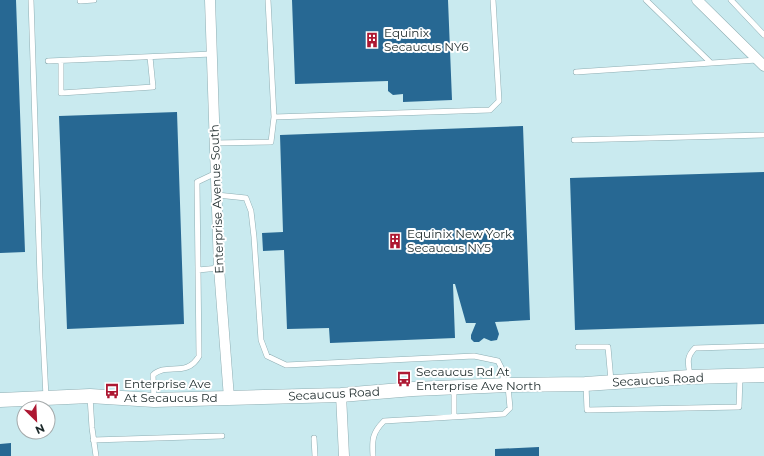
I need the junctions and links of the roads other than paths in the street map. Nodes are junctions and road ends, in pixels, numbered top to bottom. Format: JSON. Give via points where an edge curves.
{"nodes":[{"id":1,"x":31,"y":0,"type":"edge"},
{"id":2,"x":94,"y":0,"type":"edge"},
{"id":3,"x":210,"y":0,"type":"edge"},
{"id":4,"x":268,"y":0,"type":"edge"},
{"id":5,"x":494,"y":0,"type":"edge"},
{"id":6,"x":646,"y":0,"type":"edge"},
{"id":7,"x":697,"y":0,"type":"edge"},
{"id":8,"x":731,"y":0,"type":"edge"},
{"id":9,"x":80,"y":1,"type":"edge"},
{"id":10,"x":764,"y":35,"type":"edge"},
{"id":11,"x":212,"y":54,"type":"junction"},
{"id":12,"x":150,"y":57,"type":"junction"},
{"id":13,"x":61,"y":61,"type":"junction"},
{"id":14,"x":48,"y":62,"type":"dead end"},
{"id":15,"x":711,"y":63,"type":"junction"},
{"id":16,"x":761,"y":63,"type":"edge"},
{"id":17,"x":576,"y":72,"type":"dead end"},
{"id":18,"x":274,"y":117,"type":"junction"},
{"id":19,"x":764,"y":135,"type":"edge"},
{"id":20,"x":574,"y":140,"type":"dead end"},
{"id":21,"x":215,"y":143,"type":"junction"},
{"id":22,"x":216,"y":173,"type":"junction"},
{"id":23,"x":216,"y":195,"type":"junction"},
{"id":24,"x":219,"y":268,"type":"junction"},
{"id":25,"x":198,"y":270,"type":"junction"},
{"id":26,"x":764,"y":346,"type":"edge"},
{"id":27,"x":578,"y":347,"type":"dead end"},
{"id":28,"x":764,"y":375,"type":"edge"},
{"id":29,"x":740,"y":376,"type":"junction"},
{"id":30,"x":690,"y":377,"type":"junction"},
{"id":31,"x":611,"y":382,"type":"junction"},
{"id":32,"x":586,"y":384,"type":"junction"},
{"id":33,"x":506,"y":385,"type":"junction"},
{"id":34,"x":454,"y":388,"type":"junction"},
{"id":35,"x":341,"y":395,"type":"junction"},
{"id":36,"x":90,"y":396,"type":"junction"},
{"id":37,"x":46,"y":398,"type":"junction"},
{"id":38,"x":229,"y":398,"type":"junction"},
{"id":39,"x":0,"y":400,"type":"edge"},
{"id":40,"x":154,"y":400,"type":"junction"},
{"id":41,"x":454,"y":417,"type":"junction"},
{"id":42,"x":222,"y":436,"type":"dead end"},
{"id":43,"x":314,"y":438,"type":"dead end"},
{"id":44,"x":94,"y":440,"type":"junction"},
{"id":45,"x":96,"y":456,"type":"edge"},
{"id":46,"x":315,"y":456,"type":"edge"},
{"id":47,"x":344,"y":456,"type":"edge"},
{"id":48,"x":373,"y":456,"type":"edge"}],
"edges":[{"from":1,"to":37,"type":"lane","via":[[39,270]]},
{"from":2,"to":9,"type":"lane"},
{"from":3,"to":11,"type":"street","name":"Enterprise Avenue South"},
{"from":4,"to":18,"type":"lane"},
{"from":5,"to":18,"type":"lane","via":[[500,101],[490,110]]},
{"from":6,"to":15,"type":"lane"},
{"from":7,"to":16,"type":"street"},
{"from":8,"to":10,"type":"lane"},
{"from":11,"to":12,"type":"lane"},
{"from":11,"to":21,"type":"street","name":"Enterprise Avenue South"},
{"from":12,"to":13,"type":"lane"},
{"from":12,"to":13,"type":"lane","via":[[153,87],[61,93]]},
{"from":13,"to":14,"type":"lane"},
{"from":15,"to":16,"type":"lane"},
{"from":15,"to":17,"type":"lane"},
{"from":18,"to":21,"type":"lane","via":[[271,142]]},
{"from":19,"to":20,"type":"lane"},
{"from":21,"to":22,"type":"street","name":"Enterprise Avenue South"},
{"from":22,"to":23,"type":"street","name":"Enterprise Avenue South"},
{"from":22,"to":25,"type":"lane","via":[[197,182]]},
{"from":23,"to":24,"type":"street","name":"Enterprise Avenue South"},
{"from":23,"to":33,"type":"lane","via":[[246,198],[251,211],[261,340],[267,356],[286,365],[474,356],[498,361]]},
{"from":24,"to":25,"type":"lane"},
{"from":24,"to":38,"type":"street","name":"Enterprise Avenue South"},
{"from":25,"to":40,"type":"lane","via":[[199,356],[191,366],[154,373]]},
{"from":26,"to":30,"type":"lane","via":[[695,348],[689,354]]},
{"from":27,"to":31,"type":"lane","via":[[608,347]]},
{"from":28,"to":29,"type":"main road","name":"Secaucus Road"},
{"from":29,"to":30,"type":"main road","name":"Secaucus Road"},
{"from":29,"to":32,"type":"lane","via":[[739,407],[587,410]]},
{"from":30,"to":31,"type":"main road","name":"Secaucus Road"},
{"from":31,"to":32,"type":"main road","name":"Secaucus Road"},
{"from":32,"to":33,"type":"main road","name":"Secaucus Road"},
{"from":33,"to":34,"type":"main road","name":"Secaucus Road"},
{"from":33,"to":41,"type":"lane","via":[[510,408],[504,414]]},
{"from":34,"to":35,"type":"main road","name":"Secaucus Road"},
{"from":34,"to":41,"type":"lane"},
{"from":35,"to":38,"type":"main road","name":"Secaucus Road"},
{"from":35,"to":47,"type":"street"},
{"from":36,"to":37,"type":"main road","name":"Secaucus Road"},
{"from":36,"to":40,"type":"main road","name":"Secaucus Road"},
{"from":36,"to":44,"type":"lane"},
{"from":37,"to":39,"type":"main road","name":"Secaucus Road"},
{"from":38,"to":40,"type":"main road","name":"Secaucus Road"},
{"from":41,"to":48,"type":"lane","via":[[384,421],[372,437]]},
{"from":42,"to":44,"type":"lane"},
{"from":43,"to":46,"type":"lane"},
{"from":44,"to":45,"type":"lane"}]}
